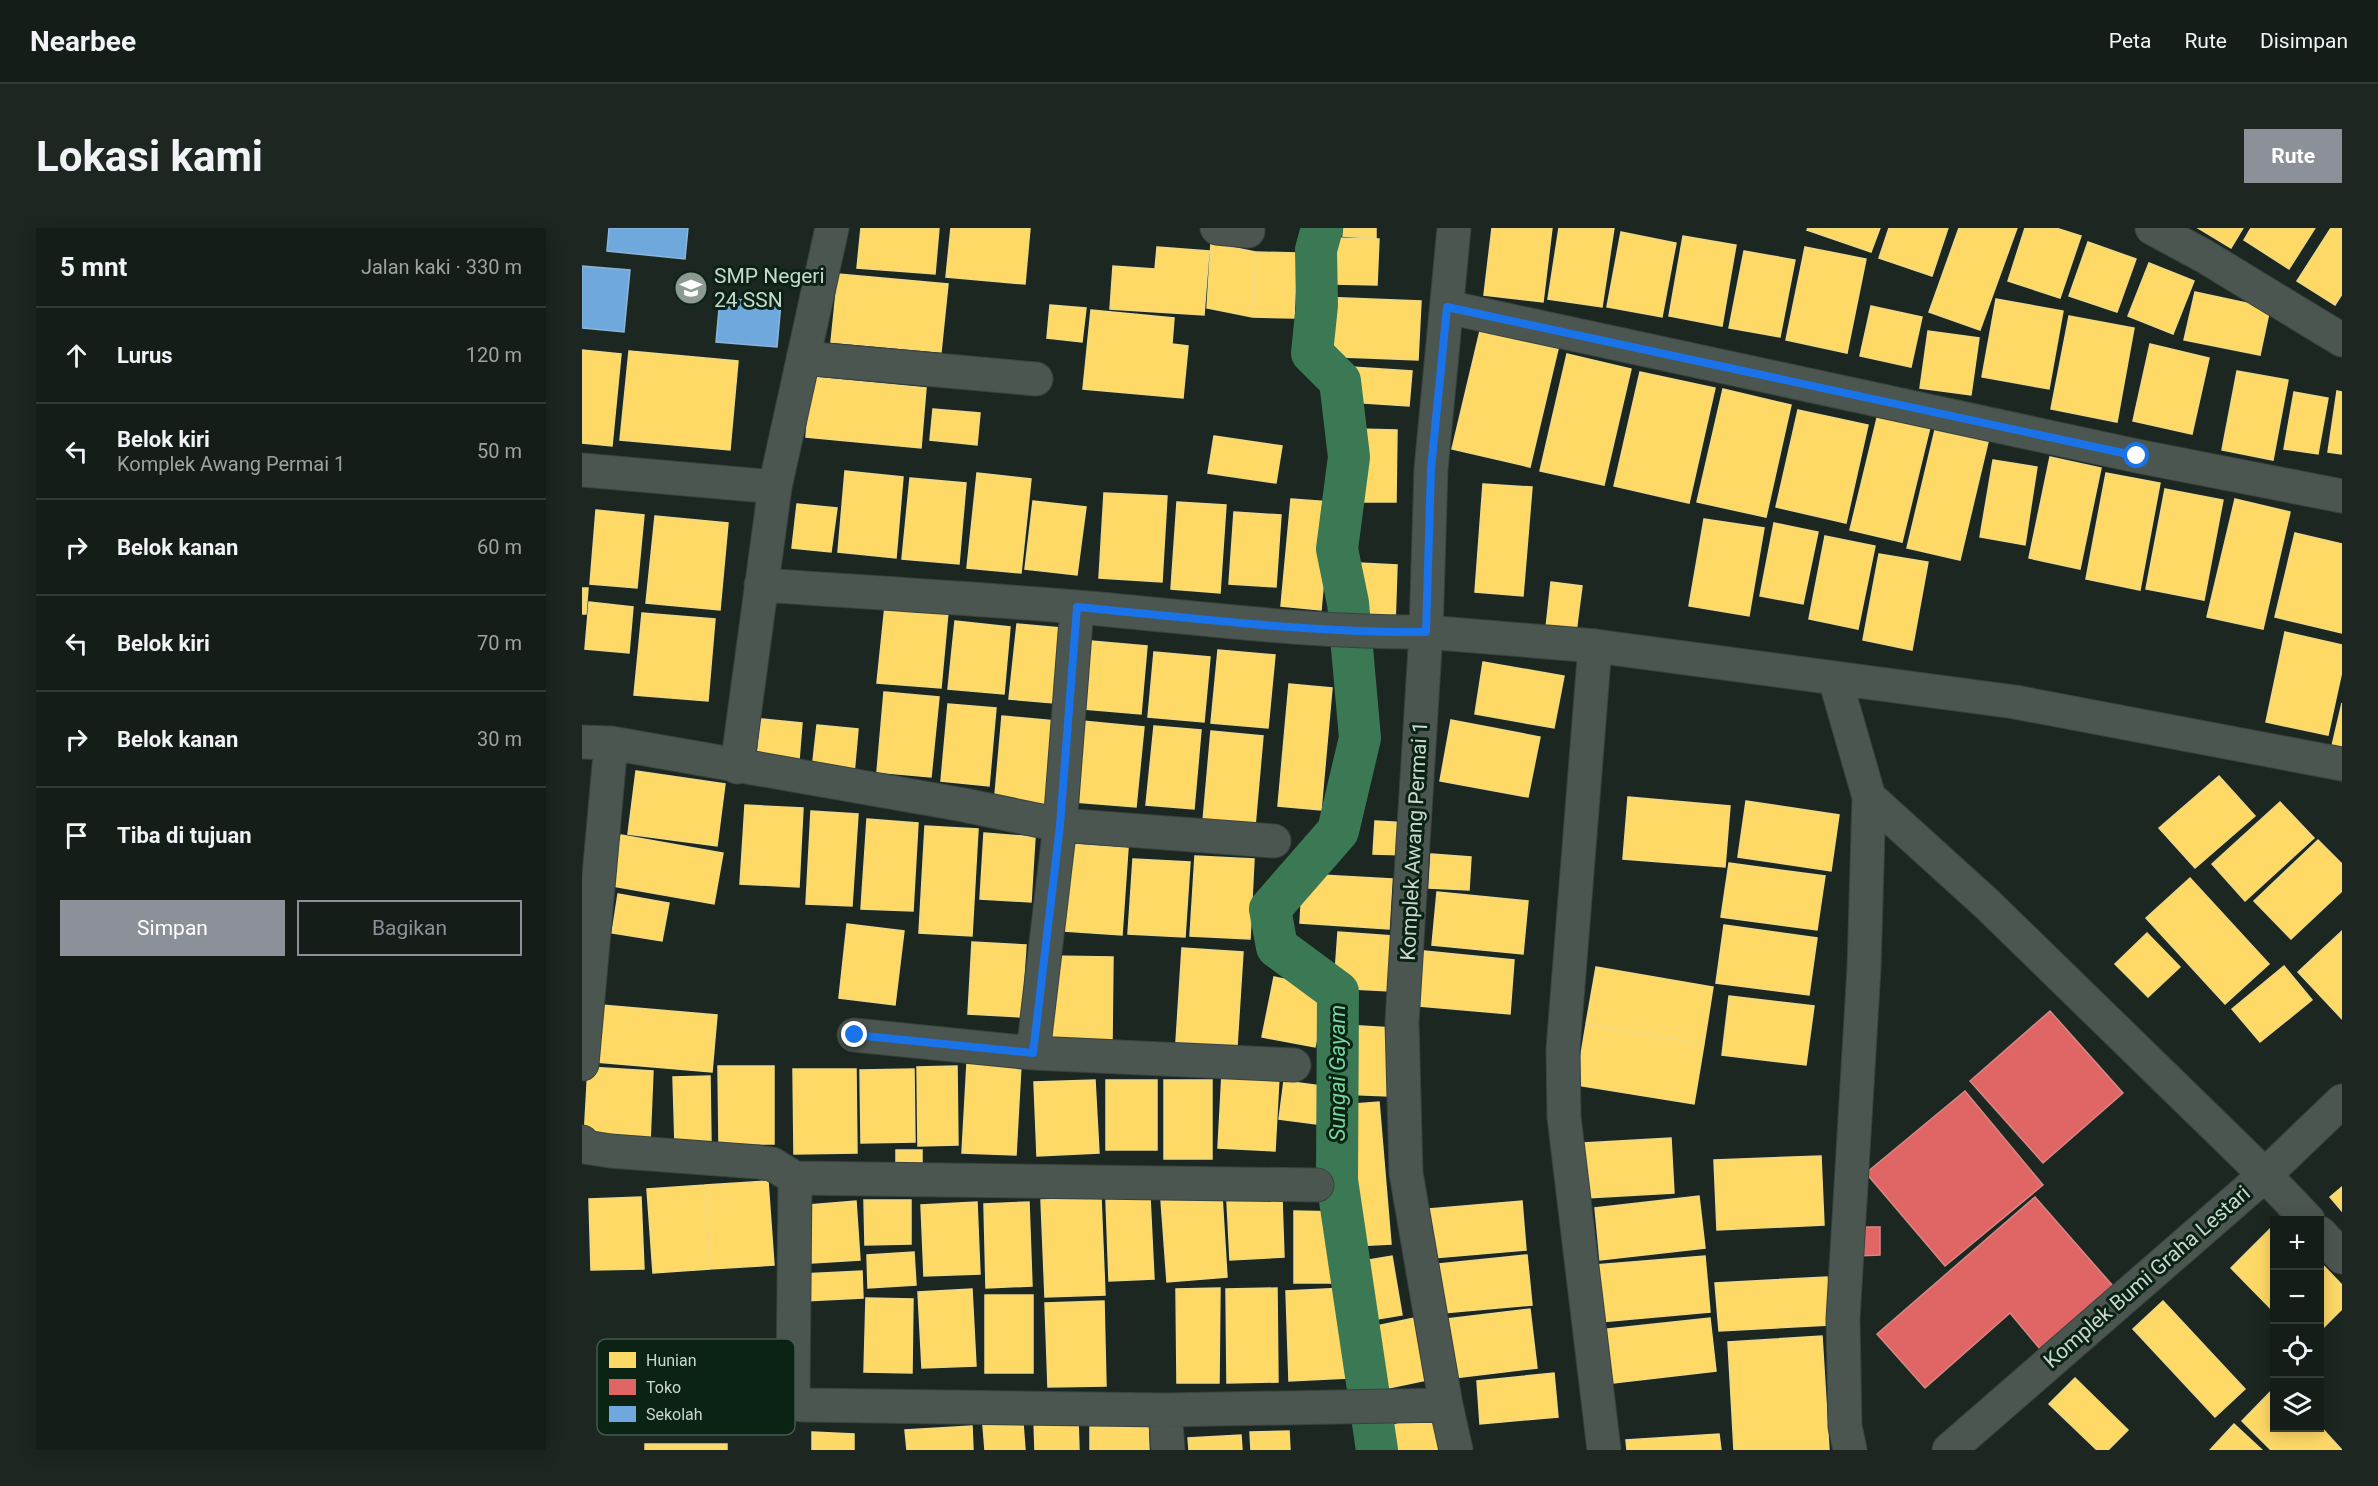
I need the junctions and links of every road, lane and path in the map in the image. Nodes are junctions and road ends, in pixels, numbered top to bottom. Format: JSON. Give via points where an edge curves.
{"nodes":[{"id":1,"x":832,"y":228,"type":"edge"},
{"id":2,"x":1454,"y":228,"type":"edge"},
{"id":3,"x":2152,"y":228,"type":"edge"},
{"id":4,"x":1447,"y":307,"type":"junction"},
{"id":5,"x":2342,"y":340,"type":"edge"},
{"id":6,"x":803,"y":358,"type":"junction"},
{"id":7,"x":1036,"y":379,"type":"dead end"},
{"id":8,"x":582,"y":470,"type":"edge"},
{"id":9,"x":775,"y":487,"type":"junction"},
{"id":10,"x":2342,"y":496,"type":"edge"},
{"id":11,"x":761,"y":585,"type":"junction"},
{"id":12,"x":1077,"y":607,"type":"junction"},
{"id":13,"x":1426,"y":632,"type":"junction"},
{"id":14,"x":1595,"y":646,"type":"junction"},
{"id":15,"x":1835,"y":679,"type":"junction"},
{"id":16,"x":596,"y":742,"type":"edge"},
{"id":17,"x":2342,"y":764,"type":"edge"},
{"id":18,"x":737,"y":767,"type":"junction"},
{"id":19,"x":1869,"y":797,"type":"junction"},
{"id":20,"x":1060,"y":825,"type":"junction"},
{"id":21,"x":1274,"y":841,"type":"dead end"},
{"id":22,"x":855,"y":1035,"type":"dead end"},
{"id":23,"x":1033,"y":1053,"type":"junction"},
{"id":24,"x":582,"y":1064,"type":"edge"},
{"id":25,"x":1294,"y":1065,"type":"dead end"},
{"id":26,"x":2342,"y":1101,"type":"edge"},
{"id":27,"x":582,"y":1142,"type":"edge"},
{"id":28,"x":2265,"y":1174,"type":"junction"},
{"id":29,"x":795,"y":1179,"type":"junction"},
{"id":30,"x":1317,"y":1185,"type":"dead end"},
{"id":31,"x":2303,"y":1216,"type":"edge"},
{"id":32,"x":2324,"y":1238,"type":"edge"},
{"id":33,"x":2342,"y":1257,"type":"edge"},
{"id":34,"x":793,"y":1339,"type":"edge"},
{"id":35,"x":795,"y":1395,"type":"edge"},
{"id":36,"x":1446,"y":1405,"type":"junction"},
{"id":37,"x":1165,"y":1410,"type":"junction"},
{"id":38,"x":1168,"y":1450,"type":"edge"},
{"id":39,"x":1456,"y":1450,"type":"edge"},
{"id":40,"x":1604,"y":1450,"type":"edge"},
{"id":41,"x":1850,"y":1450,"type":"edge"},
{"id":42,"x":1949,"y":1450,"type":"edge"}],
"edges":[{"from":1,"to":6,"type":"street"},
{"from":2,"to":4,"type":"street","name":"Komplek Awang Permai 1"},
{"from":3,"to":5,"type":"street"},
{"from":4,"to":10,"type":"street","via":[[2137,456]]},
{"from":4,"to":13,"type":"street","name":"Komplek Awang Permai 1","via":[[1431,469]]},
{"from":6,"to":7,"type":"street"},
{"from":6,"to":9,"type":"street"},
{"from":8,"to":9,"type":"street"},
{"from":9,"to":11,"type":"street"},
{"from":11,"to":12,"type":"street"},
{"from":11,"to":18,"type":"street"},
{"from":12,"to":13,"type":"street","via":[[1327,630]]},
{"from":12,"to":20,"type":"street"},
{"from":13,"to":14,"type":"street"},
{"from":13,"to":36,"type":"street","name":"Komplek Awang Permai 1","via":[[1402,1022],[1406,1173]]},
{"from":14,"to":15,"type":"street"},
{"from":14,"to":40,"type":"street","via":[[1563,1049],[1564,1117]]},
{"from":15,"to":17,"type":"street","via":[[2015,702]]},
{"from":15,"to":19,"type":"street"},
{"from":16,"to":18,"type":"street"},
{"from":16,"to":24,"type":"street"},
{"from":18,"to":20,"type":"street"},
{"from":19,"to":28,"type":"street","via":[[1988,904]]},
{"from":19,"to":41,"type":"street","via":[[1863,980],[1843,1319],[1845,1426]]},
{"from":20,"to":21,"type":"street"},
{"from":20,"to":23,"type":"street"},
{"from":22,"to":23,"type":"street"},
{"from":23,"to":25,"type":"street"},
{"from":26,"to":28,"type":"street","name":"Komplek Bumi Graha Lestari"},
{"from":27,"to":29,"type":"street","via":[[585,1147],[610,1151],[772,1164]]},
{"from":28,"to":31,"type":"street"},
{"from":28,"to":42,"type":"street","name":"Komplek Bumi Graha Lestari"},
{"from":29,"to":30,"type":"street"},
{"from":29,"to":34,"type":"street"},
{"from":32,"to":33,"type":"street"},
{"from":35,"to":37,"type":"street","via":[[802,1406]]},
{"from":36,"to":37,"type":"street"},
{"from":36,"to":39,"type":"street","name":"Komplek Awang Permai 1"},
{"from":37,"to":38,"type":"street"}]}
